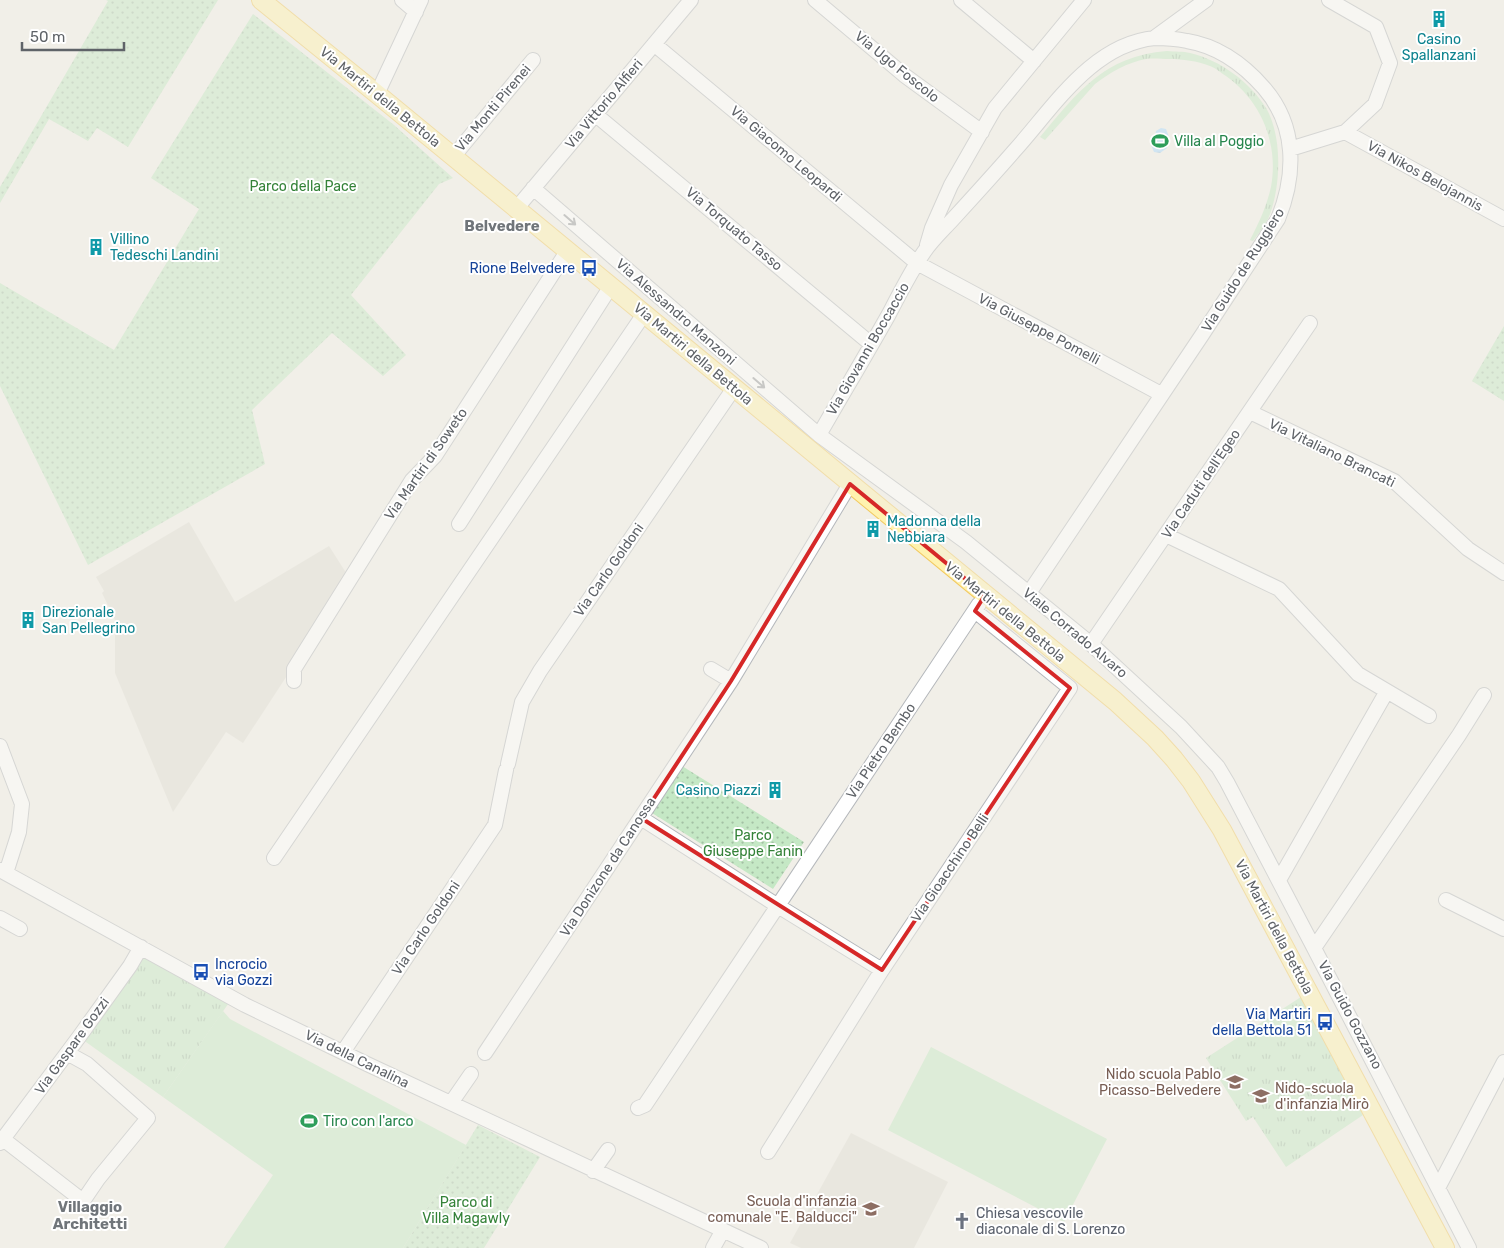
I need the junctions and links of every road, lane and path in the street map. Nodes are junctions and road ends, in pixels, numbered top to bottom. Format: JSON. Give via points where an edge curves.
{"nodes":[{"id":1,"x":261,"y":0,"type":"edge"},
{"id":2,"x":402,"y":0,"type":"edge"},
{"id":3,"x":691,"y":0,"type":"edge"},
{"id":4,"x":815,"y":0,"type":"edge"},
{"id":5,"x":961,"y":0,"type":"edge"},
{"id":6,"x":1084,"y":0,"type":"edge"},
{"id":7,"x":1206,"y":0,"type":"edge"},
{"id":8,"x":1329,"y":0,"type":"edge"},
{"id":9,"x":419,"y":6,"type":"edge"},
{"id":10,"x":1154,"y":38,"type":"junction"},
{"id":11,"x":654,"y":44,"type":"junction"},
{"id":12,"x":533,"y":60,"type":"dead end"},
{"id":13,"x":1034,"y":61,"type":"junction"},
{"id":14,"x":377,"y":94,"type":"junction"},
{"id":15,"x":596,"y":114,"type":"junction"},
{"id":16,"x":982,"y":132,"type":"junction"},
{"id":17,"x":1345,"y":132,"type":"junction"},
{"id":18,"x":1290,"y":149,"type":"junction"},
{"id":19,"x":453,"y":157,"type":"junction"},
{"id":20,"x":533,"y":188,"type":"junction"},
{"id":21,"x":516,"y":208,"type":"junction"},
{"id":22,"x":1504,"y":219,"type":"edge"},
{"id":23,"x":568,"y":250,"type":"junction"},
{"id":24,"x":925,"y":250,"type":"junction"},
{"id":25,"x":918,"y":263,"type":"junction"},
{"id":26,"x":611,"y":286,"type":"junction"},
{"id":27,"x":644,"y":314,"type":"junction"},
{"id":28,"x":1310,"y":324,"type":"dead end"},
{"id":29,"x":871,"y":344,"type":"junction"},
{"id":30,"x":734,"y":388,"type":"junction"},
{"id":31,"x":1161,"y":394,"type":"junction"},
{"id":32,"x":1250,"y":412,"type":"junction"},
{"id":33,"x":819,"y":435,"type":"junction"},
{"id":34,"x":850,"y":484,"type":"junction"},
{"id":35,"x":459,"y":524,"type":"dead end"},
{"id":36,"x":1166,"y":535,"type":"junction"},
{"id":37,"x":1504,"y":573,"type":"edge"},
{"id":38,"x":1029,"y":593,"type":"junction"},
{"id":39,"x":985,"y":595,"type":"junction"},
{"id":40,"x":974,"y":611,"type":"junction"},
{"id":41,"x":1091,"y":644,"type":"junction"},
{"id":42,"x":711,"y":669,"type":"dead end"},
{"id":43,"x":731,"y":680,"type":"junction"},
{"id":44,"x":294,"y":681,"type":"dead end"},
{"id":45,"x":1387,"y":691,"type":"junction"},
{"id":46,"x":1484,"y":695,"type":"dead end"},
{"id":47,"x":1429,"y":716,"type":"dead end"},
{"id":48,"x":0,"y":746,"type":"edge"},
{"id":49,"x":641,"y":818,"type":"junction"},
{"id":50,"x":274,"y":858,"type":"dead end"},
{"id":51,"x":3,"y":872,"type":"edge"},
{"id":52,"x":1279,"y":880,"type":"junction"},
{"id":53,"x":1446,"y":900,"type":"dead end"},
{"id":54,"x":778,"y":906,"type":"junction"},
{"id":55,"x":0,"y":918,"type":"edge"},
{"id":56,"x":20,"y":929,"type":"dead end"},
{"id":57,"x":1504,"y":929,"type":"edge"},
{"id":58,"x":142,"y":947,"type":"junction"},
{"id":59,"x":1314,"y":948,"type":"junction"},
{"id":60,"x":882,"y":970,"type":"junction"},
{"id":61,"x":67,"y":1052,"type":"junction"},
{"id":62,"x":343,"y":1052,"type":"junction"},
{"id":63,"x":485,"y":1053,"type":"dead end"},
{"id":64,"x":1504,"y":1062,"type":"edge"},
{"id":65,"x":471,"y":1074,"type":"dead end"},
{"id":66,"x":451,"y":1103,"type":"junction"},
{"id":67,"x":638,"y":1108,"type":"dead end"},
{"id":68,"x":2,"y":1141,"type":"edge"},
{"id":69,"x":608,"y":1150,"type":"dead end"},
{"id":70,"x":768,"y":1152,"type":"dead end"},
{"id":71,"x":593,"y":1171,"type":"junction"},
{"id":72,"x":1438,"y":1188,"type":"junction"},
{"id":73,"x":724,"y":1230,"type":"junction"},
{"id":74,"x":714,"y":1248,"type":"edge"},
{"id":75,"x":760,"y":1248,"type":"edge"},
{"id":76,"x":1445,"y":1248,"type":"edge"},
{"id":77,"x":1469,"y":1248,"type":"edge"}],
"edges":[{"from":1,"to":14,"type":"main road","name":"Via Martiri della Bettola"},
{"from":2,"to":9,"type":"street"},
{"from":3,"to":11,"type":"street","name":"Via Vittorio Alfieri"},
{"from":4,"to":16,"type":"street","name":"Via Ugo Foscolo","via":[[904,75]]},
{"from":5,"to":13,"type":"street"},
{"from":6,"to":13,"type":"street"},
{"from":7,"to":10,"type":"street"},
{"from":8,"to":17,"type":"street","via":[[1376,27],[1390,64],[1375,104]]},
{"from":9,"to":14,"type":"street"},
{"from":10,"to":18,"type":"street","name":"Via Guido de Ruggiero","via":[[1213,48],[1246,68],[1270,94],[1286,129]]},
{"from":10,"to":24,"type":"street","name":"Via Guido de Ruggiero","via":[[1108,55],[1076,80]]},
{"from":11,"to":15,"type":"street","name":"Via Vittorio Alfieri"},
{"from":11,"to":25,"type":"street","name":"Via Giacomo Leopardi"},
{"from":12,"to":19,"type":"street","name":"Via Monti Pirenei"},
{"from":13,"to":16,"type":"street","via":[[995,108]]},
{"from":14,"to":19,"type":"main road","name":"Via Martiri della Bettola"},
{"from":15,"to":20,"type":"street","name":"Via Vittorio Alfieri"},
{"from":15,"to":29,"type":"street","name":"Via Torquato Tasso"},
{"from":16,"to":24,"type":"street","via":[[951,185]]},
{"from":17,"to":18,"type":"street"},
{"from":17,"to":22,"type":"street","name":"Via Nikos Belojannis"},
{"from":18,"to":31,"type":"street","name":"Via Guido de Ruggiero","via":[[1290,181],[1278,219]]},
{"from":19,"to":21,"type":"main road","name":"Via Martiri della Bettola"},
{"from":20,"to":21,"type":"street","name":"Via Vittorio Alfieri"},
{"from":20,"to":33,"type":"street","name":"Via Alessandro Manzoni","one_way":true},
{"from":21,"to":23,"type":"main road","name":"Via Martiri della Bettola"},
{"from":23,"to":26,"type":"main road","name":"Via Martiri della Bettola"},
{"from":23,"to":44,"type":"street","name":"Via Martiri di Soweto","via":[[435,456],[412,480],[294,669]]},
{"from":24,"to":25,"type":"street","name":"Via Guido de Ruggiero"},
{"from":25,"to":29,"type":"street","name":"Via Giovanni Boccaccio"},
{"from":25,"to":31,"type":"street","name":"Via Giuseppe Pomelli"},
{"from":26,"to":27,"type":"main road","name":"Via Martiri della Bettola"},
{"from":26,"to":35,"type":"street"},
{"from":27,"to":30,"type":"main road","name":"Via Martiri della Bettola"},
{"from":27,"to":50,"type":"street"},
{"from":28,"to":32,"type":"street","name":"Via Caduti dell'Egeo"},
{"from":29,"to":33,"type":"street","name":"Via Giovanni Boccaccio"},
{"from":30,"to":34,"type":"main road","name":"Via Martiri della Bettola"},
{"from":30,"to":62,"type":"street","name":"Via Carlo Goldoni","via":[[540,670],[522,702],[495,825]]},
{"from":31,"to":38,"type":"street","name":"Via Guido de Ruggiero"},
{"from":32,"to":36,"type":"street","name":"Via Caduti dell'Egeo"},
{"from":32,"to":37,"type":"street","name":"Via Vitaliano Brancati","via":[[1394,481],[1468,549]]},
{"from":33,"to":38,"type":"street","name":"Viale Corrado Alvaro","via":[[966,542]]},
{"from":34,"to":39,"type":"main road","name":"Via Martiri della Bettola"},
{"from":34,"to":43,"type":"street","name":"Via Donizone da Canossa"},
{"from":36,"to":41,"type":"street","name":"Via Caduti dell'Egeo"},
{"from":36,"to":45,"type":"street","via":[[1278,589],[1358,674]]},
{"from":38,"to":41,"type":"street","name":"Viale Corrado Alvaro"},
{"from":39,"to":40,"type":"street","name":"Via Pietro Bembo"},
{"from":39,"to":76,"type":"main road","name":"Via Martiri della Bettola","via":[[1136,720],[1191,781],[1222,830]]},
{"from":40,"to":54,"type":"street","name":"Via Pietro Bembo"},
{"from":40,"to":60,"type":"street","name":"Via Gioacchino Belli","via":[[1070,688]]},
{"from":41,"to":52,"type":"street","name":"Viale Corrado Alvaro","via":[[1182,727],[1218,767]]},
{"from":42,"to":43,"type":"street"},
{"from":43,"to":49,"type":"street","name":"Via Donizone da Canossa"},
{"from":45,"to":47,"type":"street"},
{"from":45,"to":52,"type":"street"},
{"from":46,"to":59,"type":"street","name":"Via Guido Gozzano"},
{"from":48,"to":51,"type":"street","via":[[22,804],[19,832]]},
{"from":49,"to":54,"type":"street"},
{"from":49,"to":63,"type":"street","name":"Via Donizone da Canossa"},
{"from":51,"to":58,"type":"street","name":"Via della Canalina"},
{"from":52,"to":59,"type":"street","name":"Viale Corrado Alvaro"},
{"from":53,"to":57,"type":"street"},
{"from":54,"to":60,"type":"street"},
{"from":54,"to":67,"type":"street","name":"Via Pietro Bembo","via":[[645,1105]]},
{"from":55,"to":56,"type":"street"},
{"from":58,"to":61,"type":"street","name":"Via Gaspare Gozzi"},
{"from":58,"to":62,"type":"street","name":"Via della Canalina","via":[[245,1004]]},
{"from":59,"to":72,"type":"street","name":"Via Guido Gozzano"},
{"from":60,"to":70,"type":"street","name":"Via Gioacchino Belli"},
{"from":61,"to":68,"type":"street","name":"Via Gaspare Gozzi"},
{"from":61,"to":68,"type":"street","via":[[87,1064],[148,1118],[83,1201]]},
{"from":62,"to":66,"type":"street","name":"Via della Canalina"},
{"from":64,"to":72,"type":"street"},
{"from":65,"to":66,"type":"street"},
{"from":66,"to":71,"type":"street","name":"Via della Canalina"},
{"from":69,"to":71,"type":"street"},
{"from":71,"to":73,"type":"street","name":"Via della Canalina"},
{"from":72,"to":77,"type":"street","name":"Via Guido Gozzano"},
{"from":73,"to":74,"type":"street"},
{"from":73,"to":75,"type":"street","name":"Via della Canalina"}]}
